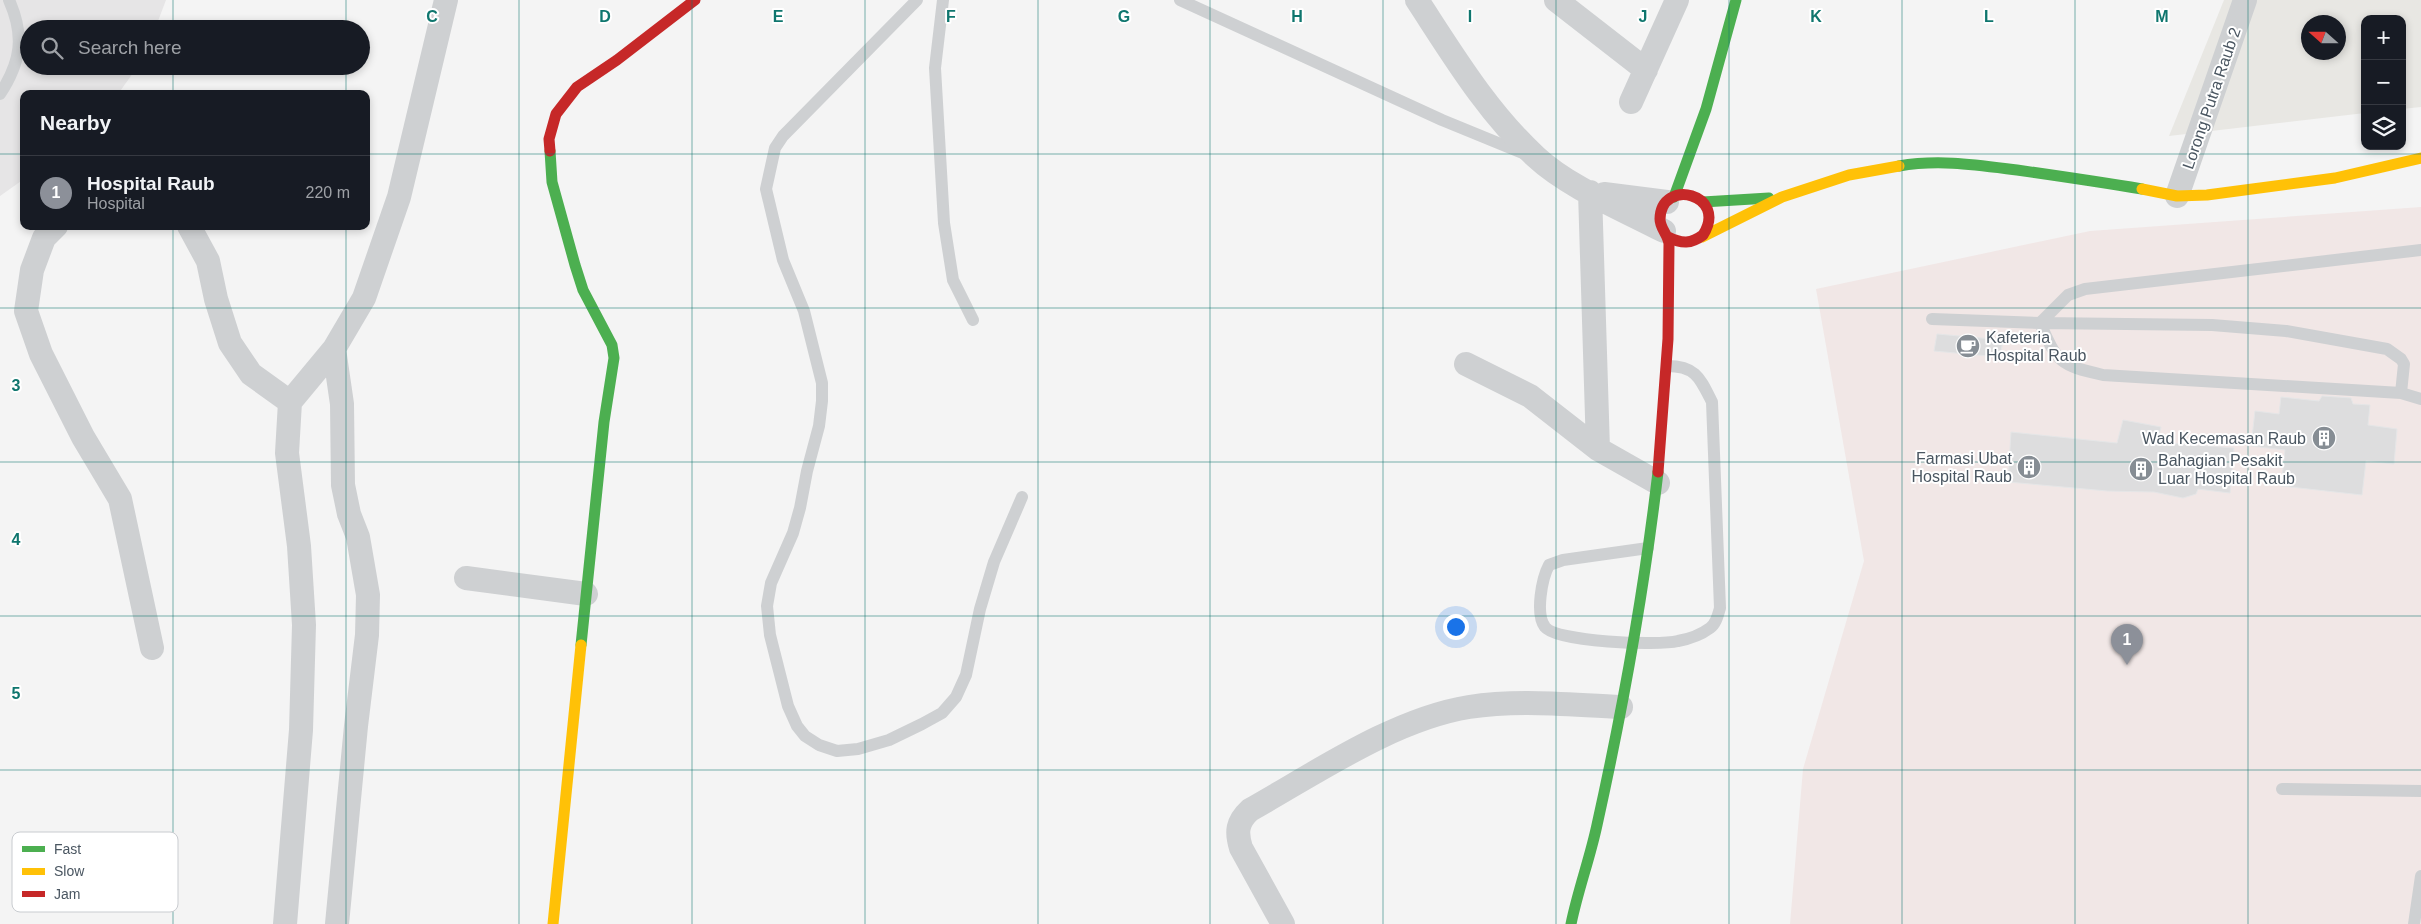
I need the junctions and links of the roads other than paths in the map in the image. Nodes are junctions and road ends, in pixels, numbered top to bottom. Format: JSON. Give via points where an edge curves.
{"nodes":[{"id":1,"x":9,"y":0,"type":"edge"},
{"id":2,"x":446,"y":0,"type":"edge"},
{"id":3,"x":695,"y":0,"type":"edge"},
{"id":4,"x":917,"y":0,"type":"edge"},
{"id":5,"x":943,"y":0,"type":"edge"},
{"id":6,"x":1180,"y":0,"type":"edge"},
{"id":7,"x":1417,"y":0,"type":"edge"},
{"id":8,"x":1556,"y":0,"type":"edge"},
{"id":9,"x":1677,"y":0,"type":"edge"},
{"id":10,"x":1736,"y":0,"type":"edge"},
{"id":11,"x":2245,"y":0,"type":"edge"},
{"id":12,"x":1646,"y":70,"type":"junction"},
{"id":13,"x":0,"y":94,"type":"edge"},
{"id":14,"x":1631,"y":102,"type":"dead end"},
{"id":15,"x":1706,"y":110,"type":"junction"},
{"id":16,"x":1536,"y":158,"type":"junction"},
{"id":17,"x":1701,"y":158,"type":"dead end"},
{"id":18,"x":2421,"y":158,"type":"edge"},
{"id":19,"x":1590,"y":192,"type":"junction"},
{"id":20,"x":1700,"y":196,"type":"junction"},
{"id":21,"x":2176,"y":196,"type":"junction"},
{"id":22,"x":1782,"y":197,"type":"junction"},
{"id":23,"x":1670,"y":200,"type":"junction"},
{"id":24,"x":52,"y":230,"type":"edge"},
{"id":25,"x":191,"y":230,"type":"edge"},
{"id":26,"x":1666,"y":234,"type":"junction"},
{"id":27,"x":1696,"y":243,"type":"junction"},
{"id":28,"x":2421,"y":250,"type":"edge"},
{"id":29,"x":1682,"y":284,"type":"dead end"},
{"id":30,"x":1671,"y":318,"type":"junction"},
{"id":31,"x":1932,"y":319,"type":"dead end"},
{"id":32,"x":973,"y":320,"type":"dead end"},
{"id":33,"x":2040,"y":323,"type":"junction"},
{"id":34,"x":334,"y":349,"type":"junction"},
{"id":35,"x":1466,"y":364,"type":"dead end"},
{"id":36,"x":1667,"y":366,"type":"junction"},
{"id":37,"x":2401,"y":393,"type":"junction"},
{"id":38,"x":2421,"y":399,"type":"edge"},
{"id":39,"x":290,"y":402,"type":"junction"},
{"id":40,"x":1598,"y":449,"type":"junction"},
{"id":41,"x":1658,"y":483,"type":"junction"},
{"id":42,"x":1022,"y":497,"type":"dead end"},
{"id":43,"x":1648,"y":548,"type":"junction"},
{"id":44,"x":466,"y":578,"type":"dead end"},
{"id":45,"x":586,"y":594,"type":"junction"},
{"id":46,"x":1634,"y":643,"type":"junction"},
{"id":47,"x":152,"y":648,"type":"dead end"},
{"id":48,"x":1621,"y":707,"type":"junction"},
{"id":49,"x":2282,"y":789,"type":"dead end"},
{"id":50,"x":2421,"y":791,"type":"edge"},
{"id":51,"x":2421,"y":876,"type":"edge"},
{"id":52,"x":285,"y":924,"type":"edge"},
{"id":53,"x":337,"y":924,"type":"edge"},
{"id":54,"x":553,"y":924,"type":"edge"},
{"id":55,"x":1283,"y":924,"type":"edge"},
{"id":56,"x":1562,"y":924,"type":"edge"},
{"id":57,"x":1571,"y":924,"type":"edge"},
{"id":58,"x":2414,"y":924,"type":"edge"}],
"edges":[{"from":1,"to":13,"type":"lane","via":[[20,44],[18,60]]},
{"from":2,"to":34,"type":"street","via":[[399,197],[364,298]]},
{"from":3,"to":45,"type":"street","via":[[577,87],[556,114],[549,139],[552,182],[582,290],[612,345],[614,358]]},
{"from":4,"to":42,"type":"lane","via":[[783,136],[775,148],[766,189],[783,260],[804,311],[822,382],[819,426],[800,508],[793,533],[770,583],[767,606],[770,636],[788,706],[805,736],[838,751],[858,749],[889,740],[922,724],[942,712],[956,698],[966,675],[994,562]]},
{"from":5,"to":32,"type":"lane","via":[[935,68],[944,223],[953,280]]},
{"from":6,"to":16,"type":"lane","via":[[1442,120]]},
{"from":7,"to":16,"type":"street","via":[[1490,109]]},
{"from":8,"to":12,"type":"street"},
{"from":9,"to":12,"type":"street"},
{"from":10,"to":15,"type":"street"},
{"from":11,"to":21,"type":"street","name":"Lorong Putra Raub 2"},
{"from":12,"to":14,"type":"street"},
{"from":15,"to":17,"type":"street"},
{"from":15,"to":23,"type":"street"},
{"from":16,"to":19,"type":"street"},
{"from":18,"to":21,"type":"street","via":[[2335,178]]},
{"from":19,"to":23,"type":"street"},
{"from":19,"to":26,"type":"street"},
{"from":19,"to":40,"type":"street"},
{"from":20,"to":22,"type":"street"},
{"from":20,"to":23,"type":"street","via":[[1682,194]]},
{"from":20,"to":27,"type":"street","via":[[1710,216],[1707,231]]},
{"from":21,"to":22,"type":"street","via":[[2091,180],[1955,162],[1921,162],[1849,175]]},
{"from":22,"to":27,"type":"street"},
{"from":23,"to":26,"type":"street","via":[[1660,218]]},
{"from":24,"to":47,"type":"street","via":[[44,238],[32,270],[26,311],[46,362],[83,437],[120,499]]},
{"from":25,"to":39,"type":"street","via":[[208,261],[230,344],[251,374]]},
{"from":26,"to":27,"type":"street","via":[[1680,243]]},
{"from":26,"to":30,"type":"street"},
{"from":28,"to":33,"type":"lane","via":[[2085,290],[2068,295]]},
{"from":29,"to":30,"type":"street"},
{"from":30,"to":36,"type":"street"},
{"from":31,"to":33,"type":"lane"},
{"from":33,"to":37,"type":"lane","via":[[2054,355],[2080,370],[2102,376]]},
{"from":33,"to":37,"type":"lane","via":[[2212,325],[2286,331],[2387,349],[2404,364]]},
{"from":34,"to":39,"type":"street"},
{"from":34,"to":53,"type":"street","via":[[342,404],[343,484],[349,514],[358,536],[368,595],[367,635]]},
{"from":35,"to":40,"type":"street","via":[[1530,396]]},
{"from":36,"to":41,"type":"street"},
{"from":36,"to":46,"type":"lane","via":[[1688,368],[1702,381],[1712,402],[1720,608],[1715,623],[1697,635],[1678,641]]},
{"from":37,"to":38,"type":"lane"},
{"from":39,"to":52,"type":"street","via":[[287,452],[299,546],[304,624],[301,730]]},
{"from":40,"to":41,"type":"street"},
{"from":41,"to":43,"type":"street"},
{"from":43,"to":46,"type":"street"},
{"from":43,"to":46,"type":"lane","via":[[1563,560],[1549,565],[1543,576],[1540,616],[1545,628],[1558,635]]},
{"from":44,"to":45,"type":"street"},
{"from":45,"to":54,"type":"street"},
{"from":46,"to":48,"type":"street"},
{"from":48,"to":55,"type":"street","via":[[1523,703],[1468,708],[1412,724],[1374,741],[1250,810],[1239,824],[1238,838]]},
{"from":48,"to":57,"type":"street","via":[[1597,828],[1580,881]]},
{"from":49,"to":50,"type":"lane"},
{"from":51,"to":58,"type":"lane"},
{"from":56,"to":57,"type":"street"}]}
